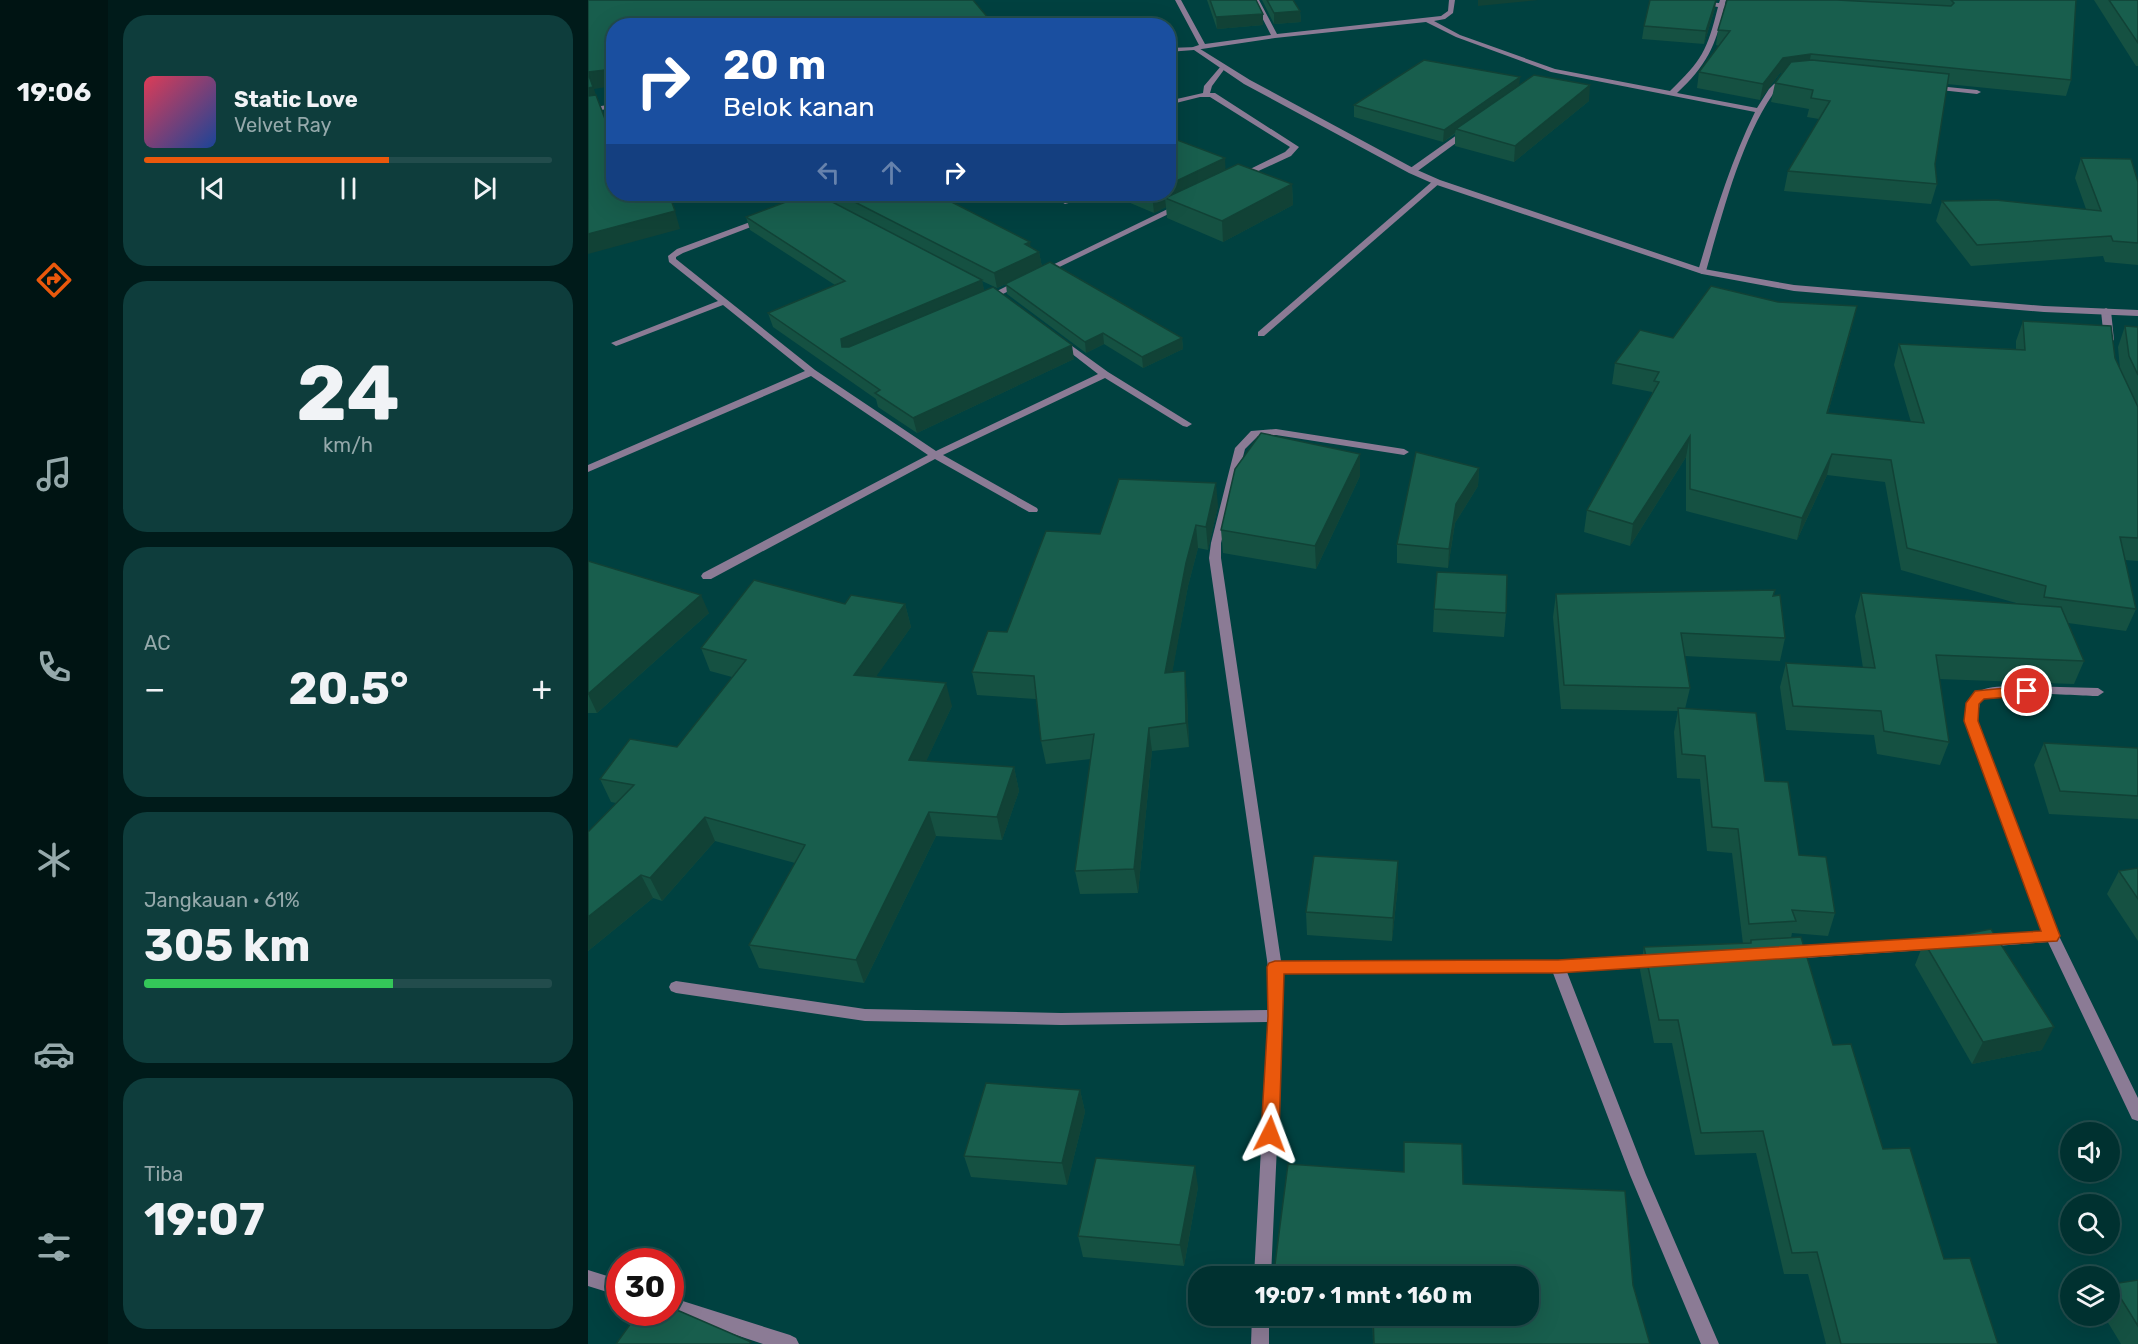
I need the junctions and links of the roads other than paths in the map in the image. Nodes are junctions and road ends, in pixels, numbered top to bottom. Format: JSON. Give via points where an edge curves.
{"nodes":[{"id":1,"x":1178,"y":0,"type":"edge"},
{"id":2,"x":1256,"y":0,"type":"edge"},
{"id":3,"x":1452,"y":0,"type":"edge"},
{"id":4,"x":1690,"y":3,"type":"edge"},
{"id":5,"x":1723,"y":3,"type":"edge"},
{"id":6,"x":1745,"y":7,"type":"edge"},
{"id":7,"x":1427,"y":20,"type":"junction"},
{"id":8,"x":1275,"y":36,"type":"junction"},
{"id":9,"x":1199,"y":47,"type":"junction"},
{"id":10,"x":1176,"y":49,"type":"edge"},
{"id":11,"x":1223,"y":67,"type":"junction"},
{"id":12,"x":1553,"y":70,"type":"junction"},
{"id":13,"x":1792,"y":74,"type":"edge"},
{"id":14,"x":1544,"y":77,"type":"edge"},
{"id":15,"x":1921,"y":86,"type":"edge"},
{"id":16,"x":1673,"y":92,"type":"junction"},
{"id":17,"x":1977,"y":92,"type":"edge"},
{"id":18,"x":1206,"y":94,"type":"junction"},
{"id":19,"x":1176,"y":101,"type":"edge"},
{"id":20,"x":606,"y":107,"type":"edge"},
{"id":21,"x":588,"y":110,"type":"edge"},
{"id":22,"x":1761,"y":111,"type":"junction"},
{"id":23,"x":1478,"y":124,"type":"edge"},
{"id":24,"x":1412,"y":171,"type":"junction"},
{"id":25,"x":1234,"y":180,"type":"edge"},
{"id":26,"x":1437,"y":182,"type":"junction"},
{"id":27,"x":811,"y":201,"type":"edge"},
{"id":28,"x":820,"y":201,"type":"edge"},
{"id":29,"x":1191,"y":201,"type":"edge"},
{"id":30,"x":826,"y":204,"type":"edge"},
{"id":31,"x":795,"y":207,"type":"edge"},
{"id":32,"x":774,"y":215,"type":"edge"},
{"id":33,"x":1702,"y":271,"type":"junction"},
{"id":34,"x":987,"y":288,"type":"edge"},
{"id":35,"x":997,"y":294,"type":"junction"},
{"id":36,"x":1006,"y":300,"type":"edge"},
{"id":37,"x":724,"y":302,"type":"junction"},
{"id":38,"x":976,"y":303,"type":"edge"},
{"id":39,"x":2106,"y":311,"type":"junction"},
{"id":40,"x":2138,"y":312,"type":"edge"},
{"id":41,"x":1051,"y":334,"type":"edge"},
{"id":42,"x":1261,"y":334,"type":"dead end"},
{"id":43,"x":616,"y":343,"type":"dead end"},
{"id":44,"x":2110,"y":348,"type":"edge"},
{"id":45,"x":812,"y":372,"type":"junction"},
{"id":46,"x":1105,"y":374,"type":"junction"},
{"id":47,"x":1187,"y":424,"type":"dead end"},
{"id":48,"x":1404,"y":452,"type":"dead end"},
{"id":49,"x":935,"y":455,"type":"junction"},
{"id":50,"x":588,"y":469,"type":"edge"},
{"id":51,"x":1033,"y":510,"type":"dead end"},
{"id":52,"x":707,"y":576,"type":"dead end"},
{"id":53,"x":2098,"y":692,"type":"dead end"},
{"id":54,"x":2052,"y":936,"type":"junction"},
{"id":55,"x":1770,"y":954,"type":"edge"},
{"id":56,"x":1676,"y":960,"type":"edge"},
{"id":57,"x":1275,"y":967,"type":"junction"},
{"id":58,"x":1558,"y":967,"type":"junction"},
{"id":59,"x":676,"y":987,"type":"dead end"},
{"id":60,"x":1276,"y":1016,"type":"junction"},
{"id":61,"x":2138,"y":1114,"type":"edge"},
{"id":62,"x":1264,"y":1266,"type":"edge"},
{"id":63,"x":588,"y":1278,"type":"edge"},
{"id":64,"x":606,"y":1284,"type":"edge"},
{"id":65,"x":684,"y":1310,"type":"edge"},
{"id":66,"x":1261,"y":1326,"type":"edge"},
{"id":67,"x":790,"y":1344,"type":"edge"},
{"id":68,"x":1260,"y":1344,"type":"edge"},
{"id":69,"x":1710,"y":1344,"type":"edge"}],
"edges":[{"from":1,"to":9,"type":"street"},
{"from":2,"to":8,"type":"street"},
{"from":3,"to":7,"type":"street","via":[[1448,16]]},
{"from":4,"to":5,"type":"street"},
{"from":5,"to":6,"type":"street"},
{"from":5,"to":16,"type":"street","via":[[1709,53]]},
{"from":7,"to":8,"type":"street"},
{"from":7,"to":12,"type":"street","via":[[1467,40]]},
{"from":8,"to":9,"type":"street"},
{"from":9,"to":10,"type":"street"},
{"from":9,"to":11,"type":"street"},
{"from":11,"to":18,"type":"street"},
{"from":11,"to":24,"type":"street"},
{"from":12,"to":14,"type":"street"},
{"from":12,"to":16,"type":"street"},
{"from":13,"to":22,"type":"street","via":[[1780,80]]},
{"from":15,"to":17,"type":"street"},
{"from":16,"to":22,"type":"street"},
{"from":18,"to":19,"type":"street"},
{"from":18,"to":25,"type":"street","via":[[1295,147]]},
{"from":20,"to":21,"type":"street"},
{"from":22,"to":33,"type":"street","via":[[1725,193]]},
{"from":23,"to":24,"type":"street"},
{"from":24,"to":26,"type":"street"},
{"from":26,"to":33,"type":"street"},
{"from":26,"to":42,"type":"street"},
{"from":27,"to":31,"type":"street"},
{"from":28,"to":30,"type":"street"},
{"from":29,"to":35,"type":"street"},
{"from":32,"to":37,"type":"street","via":[[671,257]]},
{"from":33,"to":39,"type":"street","via":[[1806,290]]},
{"from":34,"to":35,"type":"street"},
{"from":35,"to":36,"type":"street"},
{"from":35,"to":38,"type":"street"},
{"from":37,"to":43,"type":"street"},
{"from":37,"to":45,"type":"street"},
{"from":39,"to":40,"type":"street"},
{"from":39,"to":44,"type":"street"},
{"from":41,"to":46,"type":"street"},
{"from":45,"to":49,"type":"street"},
{"from":45,"to":50,"type":"street"},
{"from":46,"to":47,"type":"street"},
{"from":46,"to":49,"type":"street"},
{"from":48,"to":57,"type":"street","via":[[1276,432],[1255,433],[1240,448],[1223,508],[1215,558]]},
{"from":49,"to":51,"type":"street"},
{"from":49,"to":52,"type":"street"},
{"from":53,"to":54,"type":"street","via":[[2003,691],[1980,694],[1972,703],[1971,721]]},
{"from":54,"to":55,"type":"street"},
{"from":54,"to":61,"type":"street"},
{"from":56,"to":58,"type":"street"},
{"from":57,"to":58,"type":"street"},
{"from":57,"to":60,"type":"street"},
{"from":58,"to":69,"type":"street","via":[[1638,1175]]},
{"from":59,"to":60,"type":"street","via":[[865,1015],[1061,1019]]},
{"from":60,"to":62,"type":"street"},
{"from":63,"to":64,"type":"street"},
{"from":65,"to":67,"type":"street"},
{"from":66,"to":68,"type":"street"}]}
